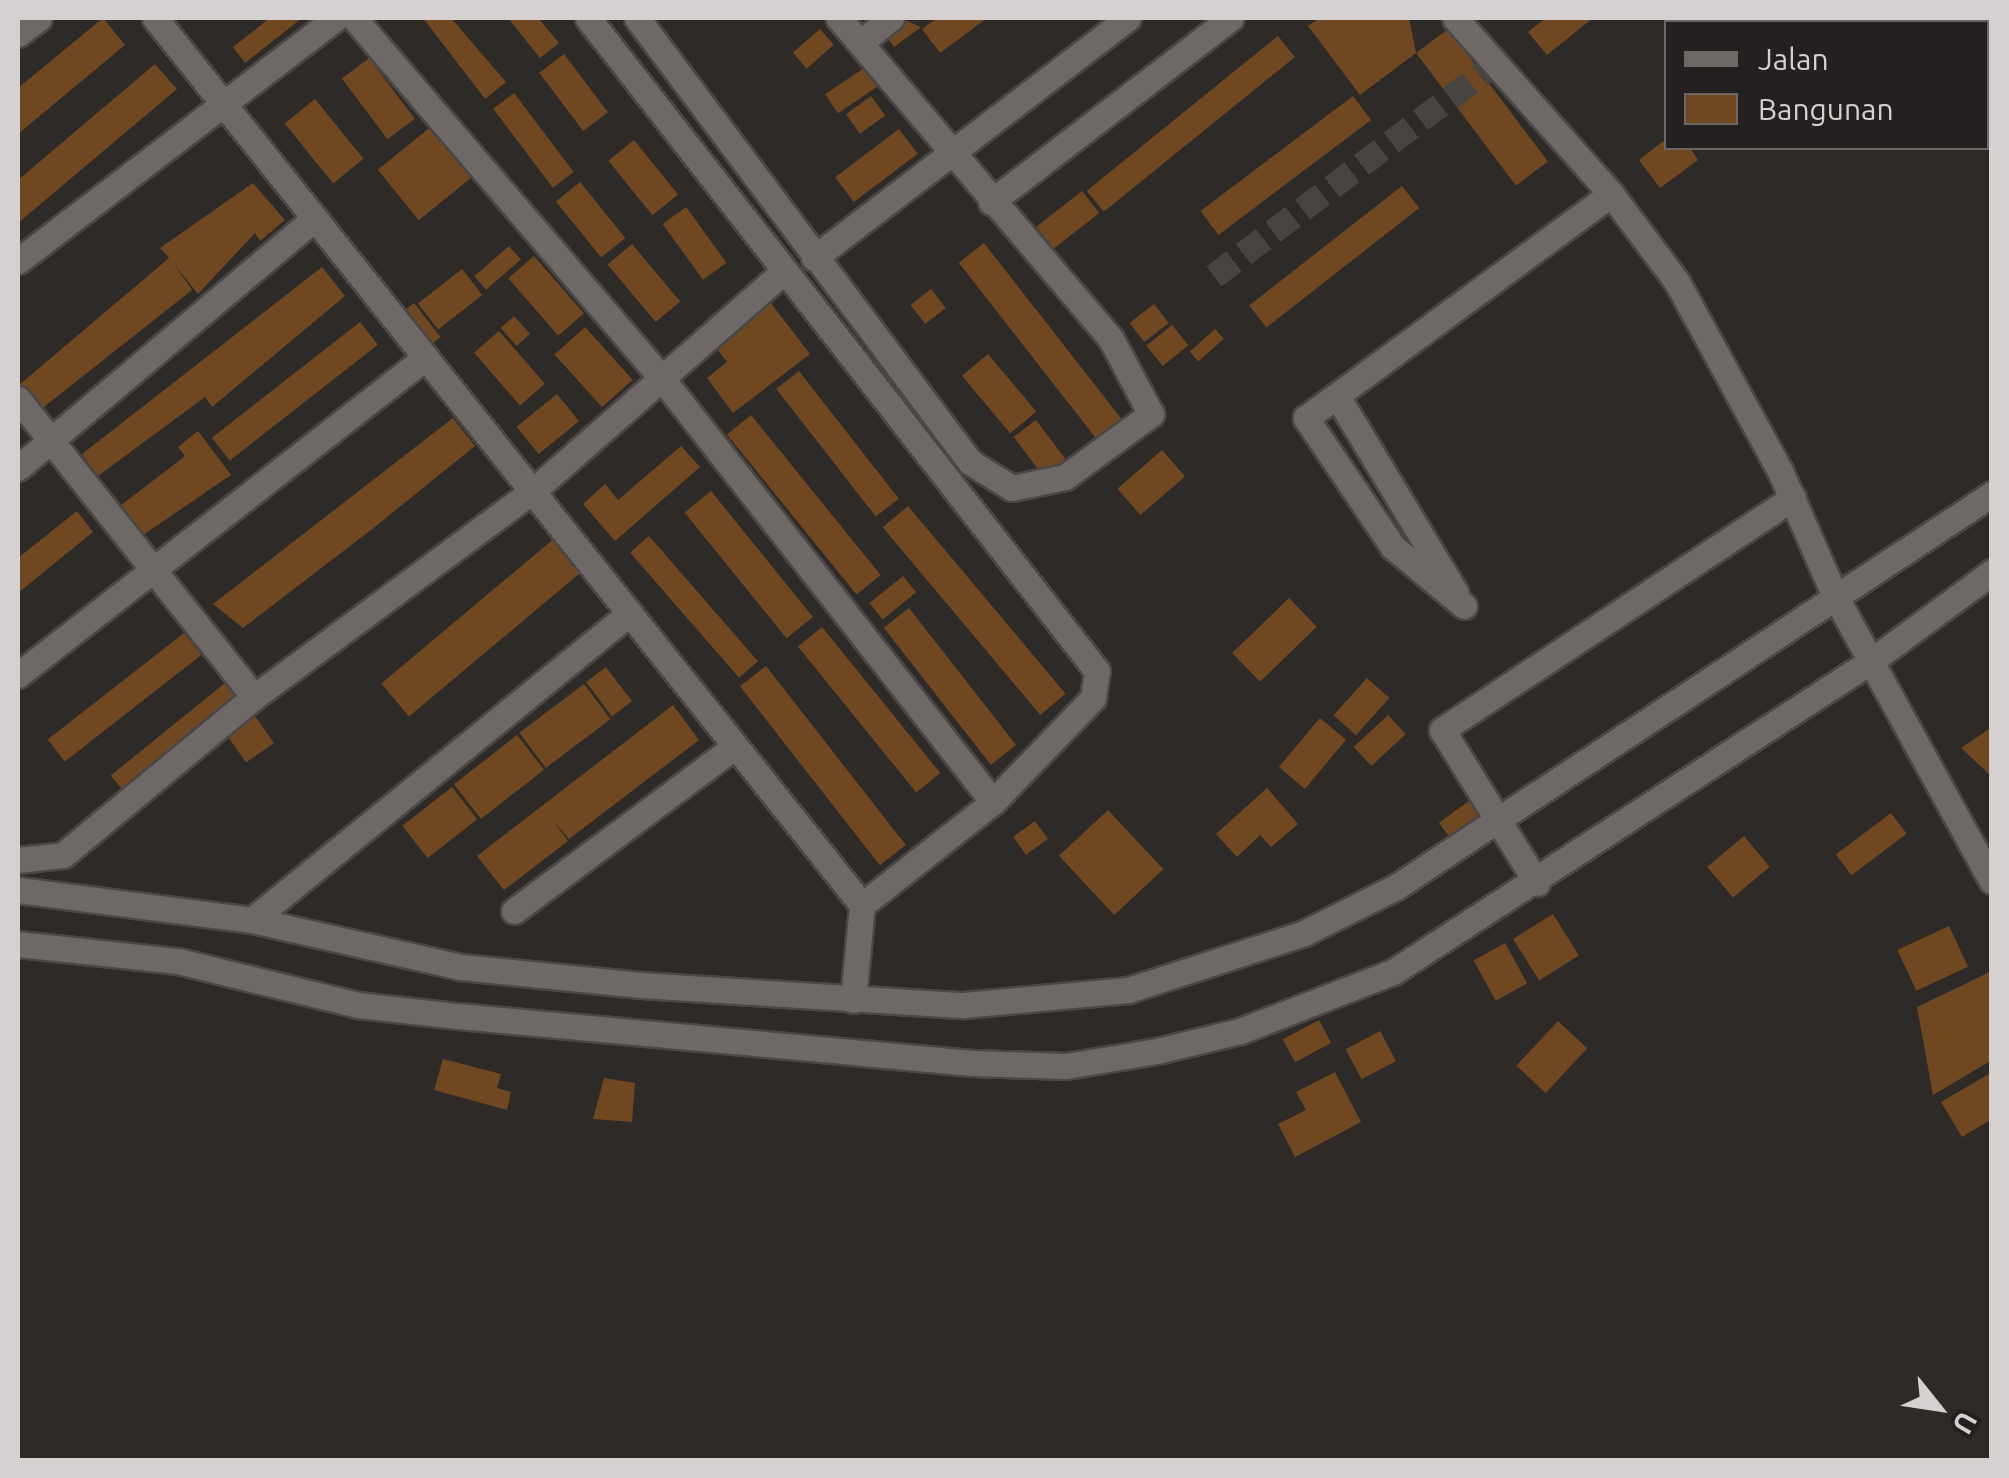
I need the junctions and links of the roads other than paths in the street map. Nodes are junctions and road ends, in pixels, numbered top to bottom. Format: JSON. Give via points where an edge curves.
{"nodes":[{"id":1,"x":39,"y":18,"type":"edge"},
{"id":2,"x":155,"y":18,"type":"edge"},
{"id":3,"x":336,"y":18,"type":"edge"},
{"id":4,"x":354,"y":18,"type":"edge"},
{"id":5,"x":588,"y":18,"type":"edge"},
{"id":6,"x":638,"y":18,"type":"edge"},
{"id":7,"x":839,"y":18,"type":"edge"},
{"id":8,"x":890,"y":18,"type":"edge"},
{"id":9,"x":1128,"y":18,"type":"edge"},
{"id":10,"x":1231,"y":18,"type":"edge"},
{"id":11,"x":1454,"y":18,"type":"edge"},
{"id":12,"x":18,"y":34,"type":"edge"},
{"id":13,"x":860,"y":42,"type":"junction"},
{"id":14,"x":223,"y":104,"type":"junction"},
{"id":15,"x":951,"y":158,"type":"junction"},
{"id":16,"x":1611,"y":194,"type":"junction"},
{"id":17,"x":992,"y":202,"type":"junction"},
{"id":18,"x":315,"y":218,"type":"junction"},
{"id":19,"x":814,"y":258,"type":"junction"},
{"id":20,"x":18,"y":262,"type":"edge"},
{"id":21,"x":784,"y":271,"type":"junction"},
{"id":22,"x":426,"y":357,"type":"junction"},
{"id":23,"x":664,"y":381,"type":"junction"},
{"id":24,"x":1338,"y":396,"type":"junction"},
{"id":25,"x":18,"y":399,"type":"edge"},
{"id":26,"x":50,"y":442,"type":"junction"},
{"id":27,"x":18,"y":468,"type":"edge"},
{"id":28,"x":534,"y":490,"type":"junction"},
{"id":29,"x":1992,"y":494,"type":"edge"},
{"id":30,"x":1793,"y":498,"type":"junction"},
{"id":31,"x":151,"y":568,"type":"junction"},
{"id":32,"x":1992,"y":572,"type":"edge"},
{"id":33,"x":1839,"y":604,"type":"junction"},
{"id":34,"x":630,"y":612,"type":"junction"},
{"id":35,"x":1869,"y":650,"type":"junction"},
{"id":36,"x":18,"y":675,"type":"edge"},
{"id":37,"x":254,"y":698,"type":"junction"},
{"id":38,"x":734,"y":748,"type":"junction"},
{"id":39,"x":993,"y":802,"type":"junction"},
{"id":40,"x":1506,"y":826,"type":"junction"},
{"id":41,"x":18,"y":860,"type":"edge"},
{"id":42,"x":1532,"y":874,"type":"junction"},
{"id":43,"x":1992,"y":881,"type":"edge"},
{"id":44,"x":18,"y":890,"type":"edge"},
{"id":45,"x":862,"y":905,"type":"junction"},
{"id":46,"x":514,"y":911,"type":"dead end"},
{"id":47,"x":252,"y":920,"type":"junction"},
{"id":48,"x":18,"y":944,"type":"edge"},
{"id":49,"x":853,"y":1000,"type":"junction"}],
"edges":[{"from":1,"to":12,"type":"street"},
{"from":2,"to":14,"type":"street"},
{"from":3,"to":14,"type":"street"},
{"from":4,"to":23,"type":"street"},
{"from":5,"to":21,"type":"street"},
{"from":6,"to":19,"type":"street"},
{"from":7,"to":13,"type":"street"},
{"from":8,"to":13,"type":"street"},
{"from":9,"to":15,"type":"street"},
{"from":10,"to":17,"type":"street"},
{"from":11,"to":16,"type":"street"},
{"from":13,"to":15,"type":"street"},
{"from":14,"to":18,"type":"street"},
{"from":14,"to":20,"type":"street"},
{"from":15,"to":17,"type":"street"},
{"from":15,"to":19,"type":"street"},
{"from":16,"to":24,"type":"street"},
{"from":16,"to":30,"type":"street","via":[[1678,282]]},
{"from":17,"to":19,"type":"street","via":[[1111,339],[1151,414],[1041,486],[1012,488],[970,462]]},
{"from":18,"to":22,"type":"street"},
{"from":18,"to":26,"type":"street"},
{"from":21,"to":23,"type":"street"},
{"from":21,"to":39,"type":"street","via":[[1096,666],[1093,698]]},
{"from":22,"to":28,"type":"street"},
{"from":22,"to":31,"type":"street"},
{"from":23,"to":28,"type":"street"},
{"from":23,"to":39,"type":"street"},
{"from":24,"to":24,"type":"street","via":[[1306,418],[1393,547],[1464,606]]},
{"from":25,"to":26,"type":"street"},
{"from":26,"to":27,"type":"street"},
{"from":26,"to":31,"type":"street"},
{"from":28,"to":34,"type":"street"},
{"from":28,"to":37,"type":"street"},
{"from":29,"to":33,"type":"street"},
{"from":30,"to":33,"type":"street"},
{"from":30,"to":40,"type":"street","via":[[1442,730]]},
{"from":31,"to":36,"type":"street"},
{"from":31,"to":37,"type":"street"},
{"from":32,"to":35,"type":"street"},
{"from":33,"to":35,"type":"street"},
{"from":33,"to":40,"type":"street"},
{"from":34,"to":38,"type":"street"},
{"from":34,"to":47,"type":"street"},
{"from":35,"to":42,"type":"street"},
{"from":35,"to":43,"type":"street"},
{"from":37,"to":41,"type":"street","via":[[64,855]]},
{"from":38,"to":45,"type":"street"},
{"from":38,"to":46,"type":"street"},
{"from":39,"to":45,"type":"street"},
{"from":40,"to":42,"type":"street"},
{"from":40,"to":49,"type":"street","via":[[1304,932],[1128,990],[963,1005]]},
{"from":42,"to":48,"type":"street","via":[[1393,972],[1328,999],[1240,1031],[1066,1066],[374,1007],[178,961]]},
{"from":44,"to":47,"type":"street"},
{"from":45,"to":49,"type":"street"},
{"from":47,"to":49,"type":"street","via":[[461,967]]}]}
